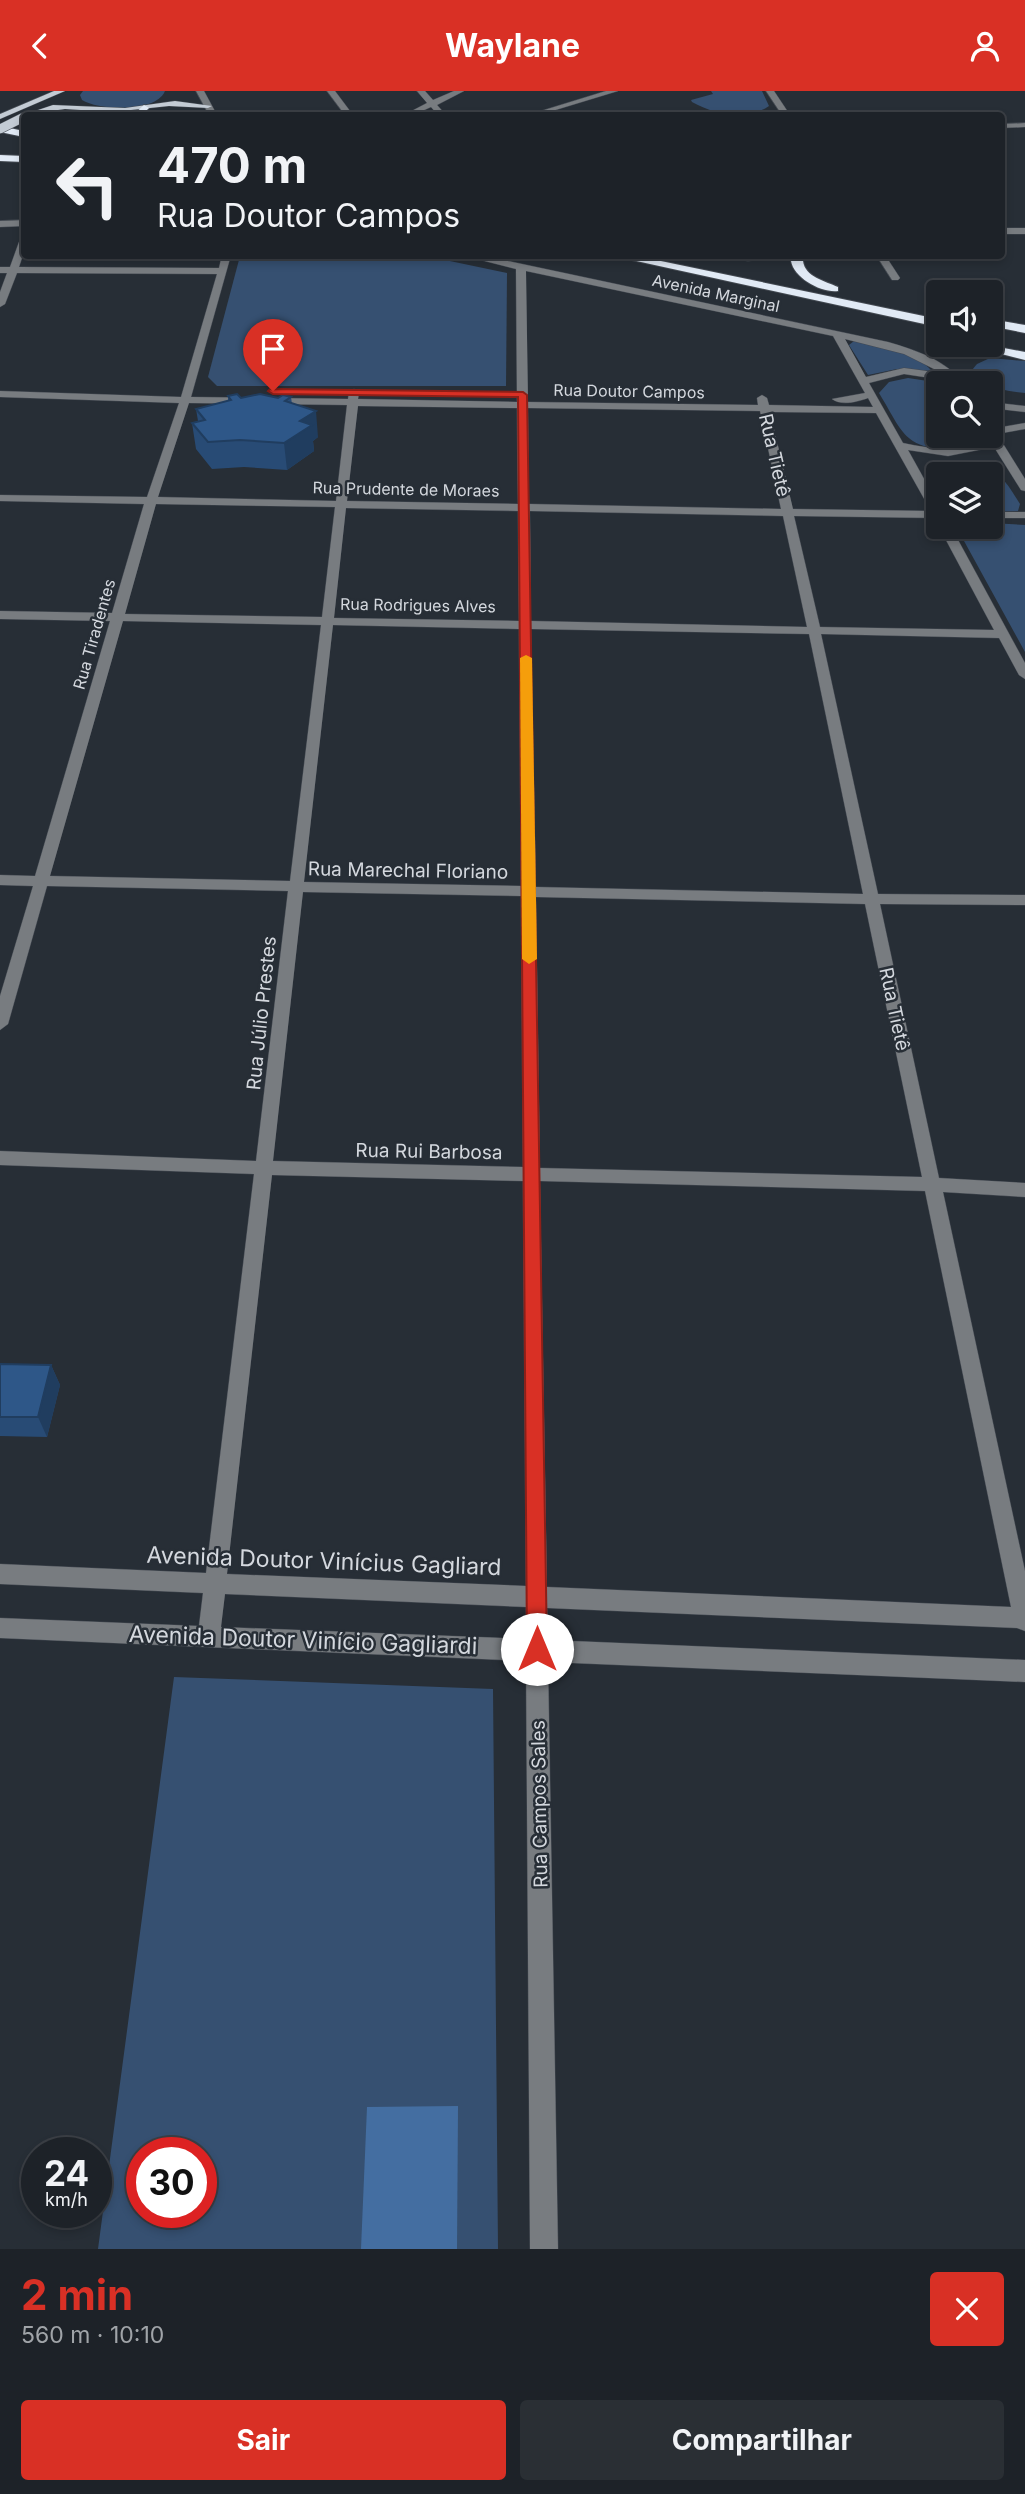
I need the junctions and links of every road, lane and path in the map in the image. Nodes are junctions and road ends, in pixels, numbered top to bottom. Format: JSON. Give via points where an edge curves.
{"nodes":[{"id":1,"x":61,"y":91,"type":"edge"},
{"id":2,"x":173,"y":91,"type":"edge"},
{"id":3,"x":200,"y":91,"type":"edge"},
{"id":4,"x":331,"y":91,"type":"edge"},
{"id":5,"x":421,"y":91,"type":"edge"},
{"id":6,"x":460,"y":91,"type":"edge"},
{"id":7,"x":614,"y":91,"type":"edge"},
{"id":8,"x":770,"y":91,"type":"edge"},
{"id":9,"x":73,"y":97,"type":"dead end"},
{"id":10,"x":83,"y":106,"type":"junction"},
{"id":11,"x":208,"y":106,"type":"junction"},
{"id":12,"x":433,"y":106,"type":"junction"},
{"id":13,"x":145,"y":109,"type":"edge"},
{"id":14,"x":38,"y":112,"type":"edge"},
{"id":15,"x":212,"y":112,"type":"edge"},
{"id":16,"x":347,"y":112,"type":"edge"},
{"id":17,"x":416,"y":112,"type":"edge"},
{"id":18,"x":439,"y":112,"type":"edge"},
{"id":19,"x":542,"y":112,"type":"edge"},
{"id":20,"x":784,"y":112,"type":"edge"},
{"id":21,"x":0,"y":119,"type":"edge"},
{"id":22,"x":21,"y":119,"type":"edge"},
{"id":23,"x":12,"y":123,"type":"junction"},
{"id":24,"x":21,"y":124,"type":"edge"},
{"id":25,"x":1025,"y":125,"type":"edge"},
{"id":26,"x":1005,"y":126,"type":"edge"},
{"id":27,"x":0,"y":129,"type":"edge"},
{"id":28,"x":21,"y":133,"type":"edge"},
{"id":29,"x":0,"y":158,"type":"edge"},
{"id":30,"x":21,"y":159,"type":"edge"},
{"id":31,"x":21,"y":223,"type":"edge"},
{"id":32,"x":0,"y":224,"type":"edge"},
{"id":33,"x":1005,"y":231,"type":"edge"},
{"id":34,"x":1025,"y":231,"type":"edge"},
{"id":35,"x":21,"y":250,"type":"edge"},
{"id":36,"x":226,"y":259,"type":"edge"},
{"id":37,"x":482,"y":259,"type":"edge"},
{"id":38,"x":632,"y":259,"type":"edge"},
{"id":39,"x":688,"y":259,"type":"edge"},
{"id":40,"x":798,"y":259,"type":"edge"},
{"id":41,"x":883,"y":259,"type":"edge"},
{"id":42,"x":521,"y":268,"type":"junction"},
{"id":43,"x":0,"y":270,"type":"edge"},
{"id":44,"x":13,"y":270,"type":"junction"},
{"id":45,"x":222,"y":271,"type":"junction"},
{"id":46,"x":701,"y":274,"type":"junction"},
{"id":47,"x":895,"y":278,"type":"dead end"},
{"id":48,"x":834,"y":289,"type":"junction"},
{"id":49,"x":0,"y":304,"type":"edge"},
{"id":50,"x":926,"y":308,"type":"edge"},
{"id":51,"x":926,"y":321,"type":"edge"},
{"id":52,"x":1003,"y":324,"type":"edge"},
{"id":53,"x":1025,"y":329,"type":"edge"},
{"id":54,"x":912,"y":331,"type":"dead end"},
{"id":55,"x":837,"y":334,"type":"junction"},
{"id":56,"x":1003,"y":336,"type":"edge"},
{"id":57,"x":1025,"y":340,"type":"edge"},
{"id":58,"x":1003,"y":351,"type":"edge"},
{"id":59,"x":1025,"y":356,"type":"edge"},
{"id":60,"x":942,"y":371,"type":"edge"},
{"id":61,"x":926,"y":375,"type":"edge"},
{"id":62,"x":864,"y":381,"type":"junction"},
{"id":63,"x":189,"y":387,"type":"junction"},
{"id":64,"x":0,"y":394,"type":"edge"},
{"id":65,"x":871,"y":394,"type":"junction"},
{"id":66,"x":354,"y":397,"type":"junction"},
{"id":67,"x":185,"y":400,"type":"junction"},
{"id":68,"x":523,"y":400,"type":"junction"},
{"id":69,"x":763,"y":403,"type":"junction"},
{"id":70,"x":1003,"y":406,"type":"edge"},
{"id":71,"x":1025,"y":409,"type":"edge"},
{"id":72,"x":880,"y":410,"type":"junction"},
{"id":73,"x":1025,"y":426,"type":"edge"},
{"id":74,"x":1003,"y":435,"type":"edge"},
{"id":75,"x":900,"y":445,"type":"junction"},
{"id":76,"x":976,"y":448,"type":"edge"},
{"id":77,"x":1000,"y":448,"type":"edge"},
{"id":78,"x":1025,"y":488,"type":"edge"},
{"id":79,"x":926,"y":492,"type":"edge"},
{"id":80,"x":0,"y":498,"type":"edge"},
{"id":81,"x":151,"y":501,"type":"junction"},
{"id":82,"x":341,"y":503,"type":"junction"},
{"id":83,"x":524,"y":507,"type":"junction"},
{"id":84,"x":787,"y":511,"type":"junction"},
{"id":85,"x":926,"y":514,"type":"edge"},
{"id":86,"x":1003,"y":515,"type":"edge"},
{"id":87,"x":1025,"y":515,"type":"edge"},
{"id":88,"x":952,"y":539,"type":"edge"},
{"id":89,"x":0,"y":615,"type":"edge"},
{"id":90,"x":117,"y":617,"type":"junction"},
{"id":91,"x":327,"y":622,"type":"junction"},
{"id":92,"x":526,"y":624,"type":"junction"},
{"id":93,"x":814,"y":629,"type":"junction"},
{"id":94,"x":1003,"y":634,"type":"junction"},
{"id":95,"x":1025,"y":675,"type":"edge"},
{"id":96,"x":0,"y":880,"type":"edge"},
{"id":97,"x":41,"y":881,"type":"junction"},
{"id":98,"x":295,"y":888,"type":"junction"},
{"id":99,"x":529,"y":891,"type":"junction"},
{"id":100,"x":871,"y":899,"type":"junction"},
{"id":101,"x":1025,"y":900,"type":"edge"},
{"id":102,"x":0,"y":1024,"type":"edge"},
{"id":103,"x":0,"y":1158,"type":"edge"},
{"id":104,"x":265,"y":1168,"type":"junction"},
{"id":105,"x":532,"y":1175,"type":"junction"},
{"id":106,"x":932,"y":1184,"type":"junction"},
{"id":107,"x":1025,"y":1190,"type":"edge"},
{"id":108,"x":0,"y":1574,"type":"edge"},
{"id":109,"x":215,"y":1584,"type":"junction"},
{"id":110,"x":537,"y":1595,"type":"junction"},
{"id":111,"x":1025,"y":1620,"type":"edge"},
{"id":112,"x":0,"y":1628,"type":"edge"},
{"id":113,"x":209,"y":1637,"type":"junction"},
{"id":114,"x":537,"y":1649,"type":"junction"},
{"id":115,"x":1025,"y":1671,"type":"edge"},
{"id":116,"x":544,"y":2249,"type":"edge"}],
"edges":[{"from":1,"to":21,"type":"main road"},
{"from":2,"to":13,"type":"main road"},
{"from":3,"to":11,"type":"street"},
{"from":4,"to":16,"type":"street"},
{"from":5,"to":12,"type":"street"},
{"from":6,"to":12,"type":"street"},
{"from":7,"to":19,"type":"street"},
{"from":8,"to":20,"type":"street"},
{"from":9,"to":10,"type":"main road"},
{"from":10,"to":13,"type":"main road"},
{"from":10,"to":14,"type":"main road"},
{"from":11,"to":13,"type":"main road","via":[[174,103]]},
{"from":11,"to":15,"type":"street"},
{"from":12,"to":17,"type":"street"},
{"from":12,"to":18,"type":"street"},
{"from":21,"to":23,"type":"highway"},
{"from":22,"to":23,"type":"main road","bridge":true},
{"from":23,"to":24,"type":"highway"},
{"from":23,"to":27,"type":"main road","bridge":true},
{"from":25,"to":26,"type":"street"},
{"from":27,"to":28,"type":"highway"},
{"from":29,"to":30,"type":"highway"},
{"from":31,"to":32,"type":"street"},
{"from":33,"to":34,"type":"street"},
{"from":35,"to":44,"type":"street"},
{"from":36,"to":45,"type":"street","name":"Rua Tiradentes"},
{"from":37,"to":42,"type":"street","name":"Avenida Marginal"},
{"from":38,"to":46,"type":"highway"},
{"from":39,"to":48,"type":"highway"},
{"from":40,"to":48,"type":"highway","via":[[804,276]]},
{"from":41,"to":47,"type":"street"},
{"from":42,"to":55,"type":"street","name":"Avenida Marginal"},
{"from":42,"to":68,"type":"street","name":"Rua Campos Sales"},
{"from":43,"to":44,"type":"street"},
{"from":44,"to":45,"type":"street"},
{"from":44,"to":49,"type":"street"},
{"from":45,"to":63,"type":"street","name":"Rua Tiradentes"},
{"from":46,"to":51,"type":"highway"},
{"from":46,"to":54,"type":"highway"},
{"from":48,"to":50,"type":"highway"},
{"from":52,"to":53,"type":"highway"},
{"from":55,"to":60,"type":"street","name":"Avenida Marginal","via":[[922,356]]},
{"from":55,"to":62,"type":"street"},
{"from":56,"to":57,"type":"highway"},
{"from":58,"to":59,"type":"highway"},
{"from":61,"to":62,"type":"street","via":[[904,371]]},
{"from":62,"to":65,"type":"street"},
{"from":63,"to":66,"type":"street","name":"Rua Doutor Campos"},
{"from":63,"to":67,"type":"street","name":"Rua Tiradentes"},
{"from":64,"to":67,"type":"street","name":"Rua Doutor Campos"},
{"from":65,"to":69,"type":"street","name":"Rua Doutor Campos","via":[[856,399]]},
{"from":65,"to":72,"type":"street"},
{"from":66,"to":67,"type":"street","name":"Rua Doutor Campos"},
{"from":66,"to":68,"type":"street","name":"Rua Doutor Campos"},
{"from":66,"to":82,"type":"street","name":"Rua Júlio Prestes"},
{"from":67,"to":81,"type":"street","name":"Rua Tiradentes"},
{"from":68,"to":69,"type":"street","name":"Rua Doutor Campos"},
{"from":68,"to":83,"type":"street","name":"Rua Campos Sales"},
{"from":69,"to":72,"type":"street","name":"Rua Doutor Campos"},
{"from":69,"to":84,"type":"street","name":"Rua Tietê"},
{"from":70,"to":71,"type":"street"},
{"from":72,"to":75,"type":"street"},
{"from":73,"to":74,"type":"street"},
{"from":75,"to":76,"type":"street","via":[[951,454]]},
{"from":75,"to":79,"type":"street"},
{"from":77,"to":78,"type":"street"},
{"from":80,"to":81,"type":"street","name":"Rua Prudente de Moraes"},
{"from":81,"to":82,"type":"street","name":"Rua Prudente de Moraes"},
{"from":81,"to":90,"type":"street","name":"Rua Tiradentes"},
{"from":82,"to":83,"type":"street","name":"Rua Prudente de Moraes"},
{"from":82,"to":91,"type":"street","name":"Rua Júlio Prestes"},
{"from":83,"to":84,"type":"street","name":"Rua Prudente de Moraes"},
{"from":83,"to":92,"type":"street","name":"Rua Campos Sales"},
{"from":84,"to":85,"type":"street","name":"Rua Prudente de Moraes"},
{"from":84,"to":93,"type":"street","name":"Rua Tietê"},
{"from":86,"to":87,"type":"street"},
{"from":88,"to":94,"type":"street"},
{"from":89,"to":90,"type":"street","name":"Rua Rodrigues Alves"},
{"from":90,"to":91,"type":"street","name":"Rua Rodrigues Alves"},
{"from":90,"to":97,"type":"street","name":"Rua Tiradentes"},
{"from":91,"to":92,"type":"street","name":"Rua Rodrigues Alves"},
{"from":91,"to":98,"type":"street","name":"Rua Júlio Prestes"},
{"from":92,"to":93,"type":"street","name":"Rua Rodrigues Alves"},
{"from":92,"to":99,"type":"street","name":"Rua Campos Sales"},
{"from":93,"to":94,"type":"street","name":"Rua Rodrigues Alves"},
{"from":93,"to":100,"type":"street","name":"Rua Tietê"},
{"from":94,"to":95,"type":"street"},
{"from":96,"to":97,"type":"street","name":"Rua Marechal Floriano"},
{"from":97,"to":98,"type":"street","name":"Rua Marechal Floriano"},
{"from":97,"to":102,"type":"street","name":"Rua Tiradentes"},
{"from":98,"to":99,"type":"street","name":"Rua Marechal Floriano"},
{"from":98,"to":104,"type":"street","name":"Rua Júlio Prestes"},
{"from":99,"to":100,"type":"street","name":"Rua Marechal Floriano"},
{"from":99,"to":105,"type":"street","name":"Rua Campos Sales"},
{"from":100,"to":101,"type":"street","name":"Rua Marechal Floriano"},
{"from":100,"to":106,"type":"street","name":"Rua Tietê"},
{"from":103,"to":104,"type":"street","name":"Rua Rui Barbosa"},
{"from":104,"to":105,"type":"street","name":"Rua Rui Barbosa"},
{"from":104,"to":109,"type":"street","name":"Rua Júlio Prestes"},
{"from":105,"to":106,"type":"street","name":"Rua Rui Barbosa"},
{"from":105,"to":110,"type":"street","name":"Rua Campos Sales"},
{"from":106,"to":107,"type":"street","name":"Rua Rui Barbosa"},
{"from":106,"to":111,"type":"street","name":"Rua Tietê"},
{"from":108,"to":109,"type":"street","name":"Avenida Doutor Vinícius Gagliard"},
{"from":109,"to":110,"type":"street","name":"Avenida Doutor Vinícius Gagliard"},
{"from":109,"to":113,"type":"street","name":"Rua Júlio Prestes"},
{"from":110,"to":111,"type":"street","name":"Avenida Doutor Vinícius Gagliard"},
{"from":110,"to":114,"type":"street","name":"Rua Campos Sales"},
{"from":112,"to":113,"type":"street","name":"Avenida Doutor Vinício Gagliardi"},
{"from":113,"to":114,"type":"street","name":"Avenida Doutor Vinício Gagliardi"},
{"from":114,"to":115,"type":"street","name":"Avenida Doutor Vinício Gagliardi"},
{"from":114,"to":116,"type":"street","name":"Rua Campos Sales"}]}
